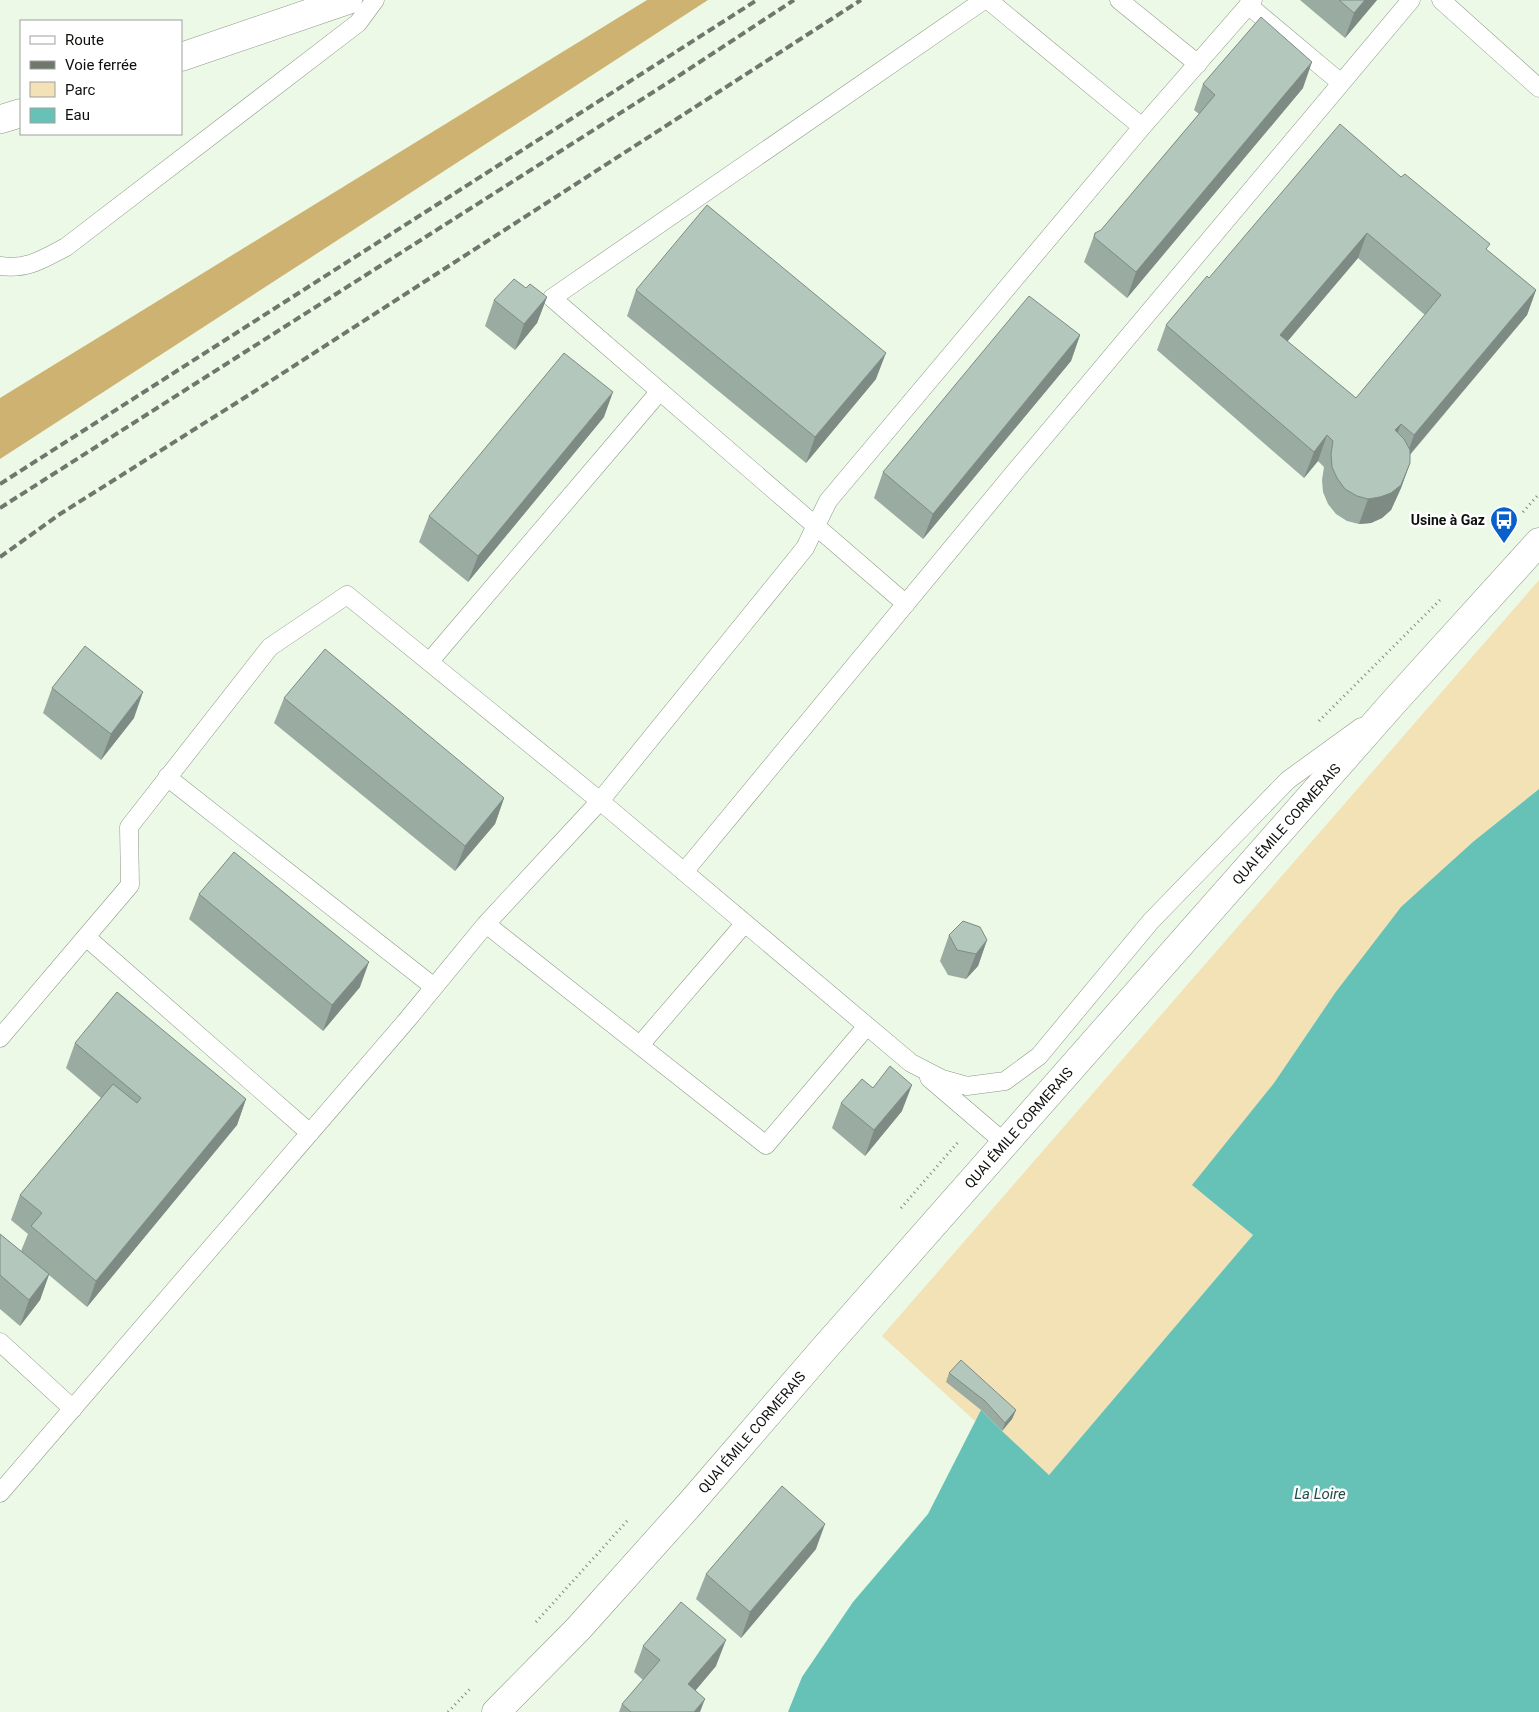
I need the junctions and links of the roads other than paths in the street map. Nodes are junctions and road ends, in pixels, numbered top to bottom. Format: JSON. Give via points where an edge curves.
{"nodes":[{"id":1,"x":348,"y":0,"type":"edge"},
{"id":2,"x":375,"y":0,"type":"edge"},
{"id":3,"x":984,"y":0,"type":"edge"},
{"id":4,"x":988,"y":0,"type":"edge"},
{"id":5,"x":1119,"y":0,"type":"edge"},
{"id":6,"x":1411,"y":0,"type":"edge"},
{"id":7,"x":1441,"y":0,"type":"edge"},
{"id":8,"x":1250,"y":3,"type":"edge"},
{"id":9,"x":182,"y":57,"type":"edge"},
{"id":10,"x":1198,"y":64,"type":"junction"},
{"id":11,"x":1341,"y":83,"type":"junction"},
{"id":12,"x":1539,"y":88,"type":"edge"},
{"id":13,"x":1142,"y":127,"type":"junction"},
{"id":14,"x":0,"y":266,"type":"edge"},
{"id":15,"x":660,"y":391,"type":"junction"},
{"id":16,"x":816,"y":527,"type":"junction"},
{"id":17,"x":1539,"y":542,"type":"edge"},
{"id":18,"x":906,"y":604,"type":"junction"},
{"id":19,"x":430,"y":661,"type":"junction"},
{"id":20,"x":1393,"y":703,"type":"junction"},
{"id":21,"x":167,"y":777,"type":"junction"},
{"id":22,"x":600,"y":800,"type":"junction"},
{"id":23,"x":684,"y":872,"type":"junction"},
{"id":24,"x":745,"y":923,"type":"junction"},
{"id":25,"x":486,"y":924,"type":"junction"},
{"id":26,"x":86,"y":937,"type":"junction"},
{"id":27,"x":434,"y":987,"type":"junction"},
{"id":28,"x":867,"y":1026,"type":"junction"},
{"id":29,"x":0,"y":1038,"type":"edge"},
{"id":30,"x":640,"y":1045,"type":"junction"},
{"id":31,"x":906,"y":1058,"type":"junction"},
{"id":32,"x":310,"y":1133,"type":"junction"},
{"id":33,"x":1006,"y":1144,"type":"junction"},
{"id":34,"x":0,"y":1342,"type":"edge"},
{"id":35,"x":73,"y":1409,"type":"junction"},
{"id":36,"x":0,"y":1493,"type":"edge"},
{"id":37,"x":496,"y":1712,"type":"edge"}],
"edges":[{"from":1,"to":9,"type":"main road"},
{"from":2,"to":14,"type":"lane","via":[[358,23],[66,247],[31,265]]},
{"from":3,"to":15,"type":"lane","via":[[552,298]]},
{"from":4,"to":13,"type":"lane"},
{"from":5,"to":10,"type":"lane"},
{"from":6,"to":11,"type":"lane"},
{"from":7,"to":12,"type":"lane"},
{"from":8,"to":10,"type":"lane"},
{"from":8,"to":11,"type":"lane"},
{"from":10,"to":13,"type":"lane"},
{"from":11,"to":18,"type":"lane"},
{"from":13,"to":16,"type":"lane","via":[[828,501]]},
{"from":15,"to":16,"type":"lane"},
{"from":15,"to":19,"type":"lane"},
{"from":16,"to":18,"type":"lane"},
{"from":16,"to":22,"type":"lane","via":[[805,548]]},
{"from":17,"to":20,"type":"main road","name":"QUAI ÉMILE CORMERAIS"},
{"from":18,"to":23,"type":"lane"},
{"from":19,"to":21,"type":"lane","via":[[347,595],[270,647]]},
{"from":19,"to":22,"type":"lane"},
{"from":20,"to":31,"type":"lane","via":[[1288,780],[1151,921],[1039,1056],[1005,1081],[967,1086],[942,1079]]},
{"from":20,"to":33,"type":"main road","name":"QUAI ÉMILE CORMERAIS"},
{"from":21,"to":26,"type":"lane","via":[[129,827],[130,886]]},
{"from":21,"to":27,"type":"lane"},
{"from":22,"to":23,"type":"lane"},
{"from":22,"to":25,"type":"lane"},
{"from":23,"to":24,"type":"lane"},
{"from":24,"to":28,"type":"lane"},
{"from":24,"to":30,"type":"lane"},
{"from":25,"to":27,"type":"lane"},
{"from":25,"to":30,"type":"lane"},
{"from":26,"to":29,"type":"lane"},
{"from":26,"to":32,"type":"lane"},
{"from":27,"to":32,"type":"lane"},
{"from":28,"to":30,"type":"lane","via":[[766,1145]]},
{"from":28,"to":31,"type":"lane"},
{"from":31,"to":33,"type":"lane"},
{"from":32,"to":35,"type":"lane"},
{"from":33,"to":37,"type":"main road","name":"QUAI ÉMILE CORMERAIS","via":[[578,1629]]},
{"from":34,"to":35,"type":"lane"},
{"from":35,"to":36,"type":"lane"}]}
